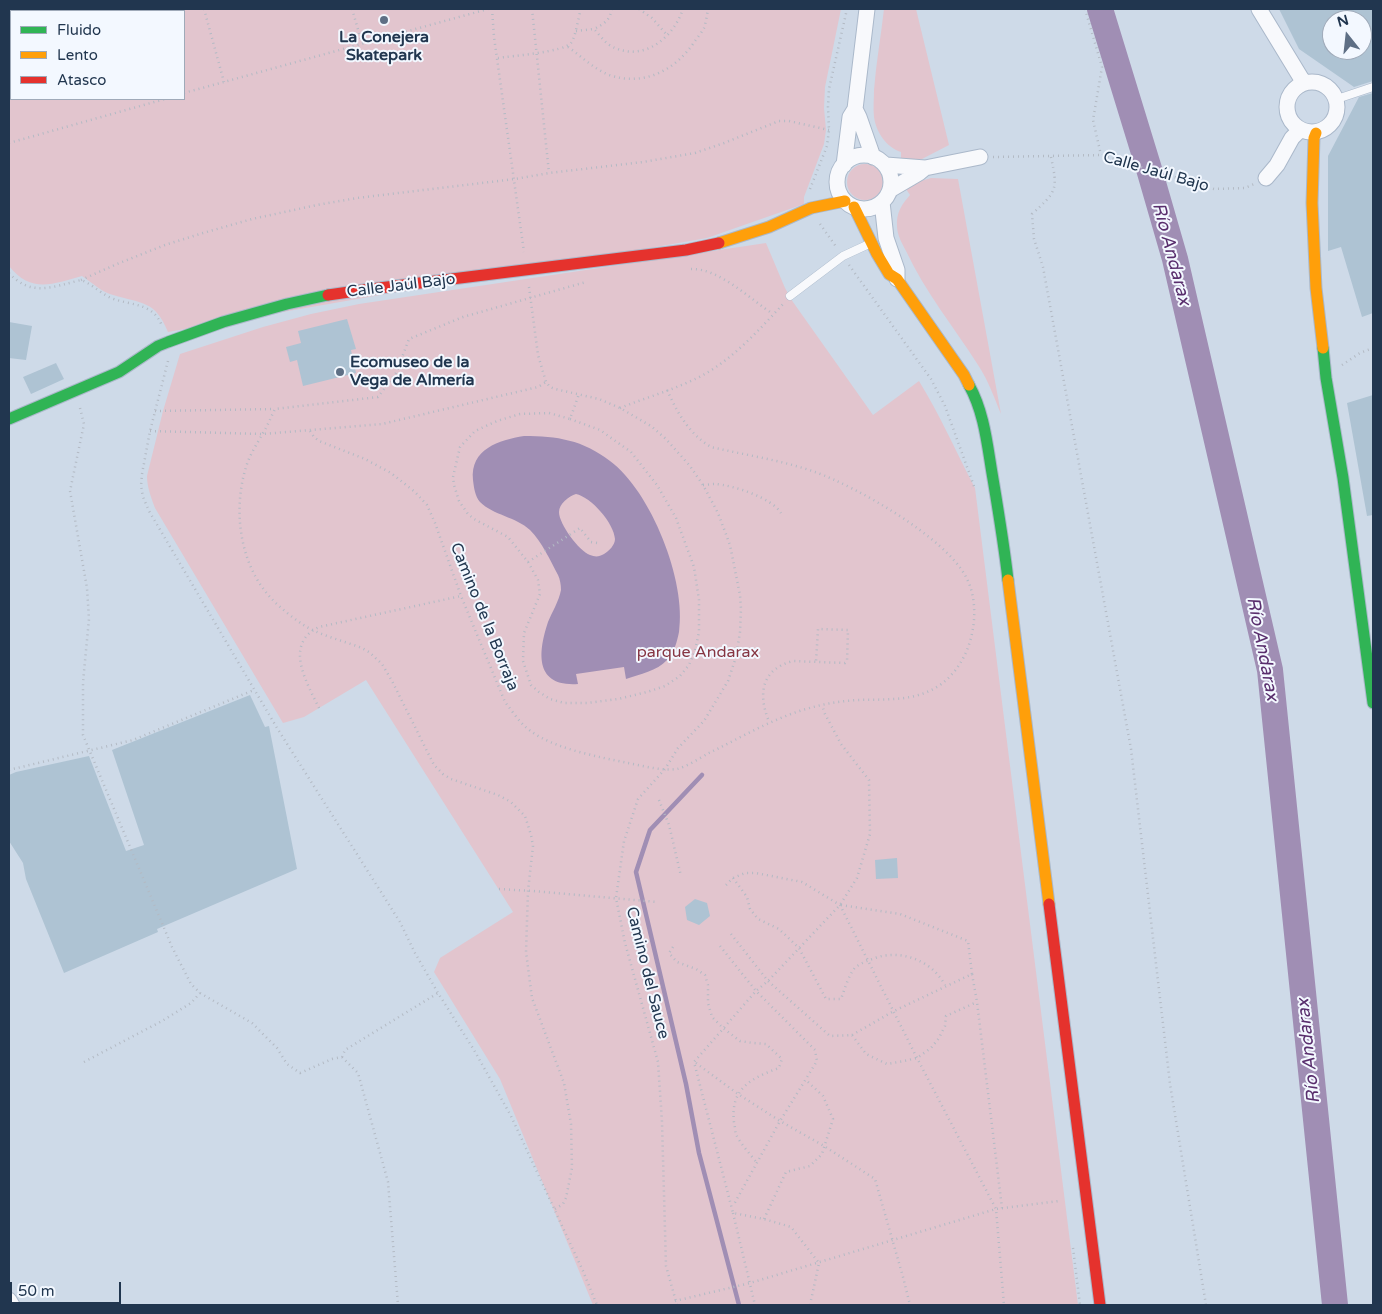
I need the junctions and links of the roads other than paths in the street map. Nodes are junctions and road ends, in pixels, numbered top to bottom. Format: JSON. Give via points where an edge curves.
{"nodes":[{"id":1,"x":867,"y":9,"type":"edge"},
{"id":2,"x":1258,"y":9,"type":"edge"},
{"id":3,"x":1304,"y":83,"type":"junction"},
{"id":4,"x":1373,"y":87,"type":"edge"},
{"id":5,"x":1336,"y":99,"type":"junction"},
{"id":6,"x":855,"y":109,"type":"junction"},
{"id":7,"x":1300,"y":130,"type":"junction"},
{"id":8,"x":1316,"y":133,"type":"junction"},
{"id":9,"x":980,"y":157,"type":"road end"},
{"id":10,"x":879,"y":161,"type":"junction"},
{"id":11,"x":844,"y":165,"type":"junction"},
{"id":12,"x":925,"y":168,"type":"junction"},
{"id":13,"x":1266,"y":178,"type":"road end"},
{"id":14,"x":837,"y":184,"type":"junction"},
{"id":15,"x":886,"y":196,"type":"junction"},
{"id":16,"x":810,"y":201,"type":"junction"},
{"id":17,"x":850,"y":204,"type":"junction"},
{"id":18,"x":871,"y":243,"type":"junction"},
{"id":19,"x":898,"y":279,"type":"junction"},
{"id":20,"x":790,"y":296,"type":"road end"},
{"id":21,"x":9,"y":420,"type":"edge"},
{"id":22,"x":1373,"y":703,"type":"edge"},
{"id":23,"x":9,"y":1300,"type":"edge"},
{"id":24,"x":12,"y":1305,"type":"edge"},
{"id":25,"x":1100,"y":1305,"type":"edge"}],
"edges":[{"from":1,"to":6,"type":"street"},
{"from":2,"to":3,"type":"street"},
{"from":3,"to":5,"type":"street","via":[[1320,83],[1333,92]]},
{"from":3,"to":7,"type":"street","via":[[1291,94],[1286,110],[1288,118]]},
{"from":4,"to":5,"type":"lane"},
{"from":5,"to":8,"type":"street","via":[[1338,107],[1334,121]]},
{"from":6,"to":10,"type":"street"},
{"from":6,"to":11,"type":"street","via":[[850,117]]},
{"from":7,"to":8,"type":"street"},
{"from":7,"to":13,"type":"street"},
{"from":8,"to":22,"type":"street","via":[[1312,212],[1316,288]]},
{"from":9,"to":12,"type":"street"},
{"from":10,"to":11,"type":"street","via":[[862,155]]},
{"from":10,"to":12,"type":"street"},
{"from":10,"to":15,"type":"street","via":[[891,177]]},
{"from":11,"to":14,"type":"street","via":[[838,174]]},
{"from":12,"to":15,"type":"street"},
{"from":14,"to":16,"type":"street","name":"Calle Jaúl Bajo"},
{"from":14,"to":17,"type":"street"},
{"from":15,"to":17,"type":"street","via":[[874,207],[864,209]]},
{"from":15,"to":19,"type":"street","via":[[886,238]]},
{"from":16,"to":17,"type":"street","name":"Calle Jaúl Bajo"},
{"from":16,"to":21,"type":"street","name":"Calle Jaúl Bajo","via":[[769,227],[686,250],[363,290],[287,304],[223,322],[158,346],[119,372]]},
{"from":17,"to":18,"type":"street"},
{"from":18,"to":19,"type":"street","via":[[889,274]]},
{"from":18,"to":20,"type":"lane","via":[[842,256]]},
{"from":19,"to":25,"type":"street","via":[[964,375],[977,400],[985,430],[1003,537]]},
{"from":23,"to":24,"type":"street"}]}
